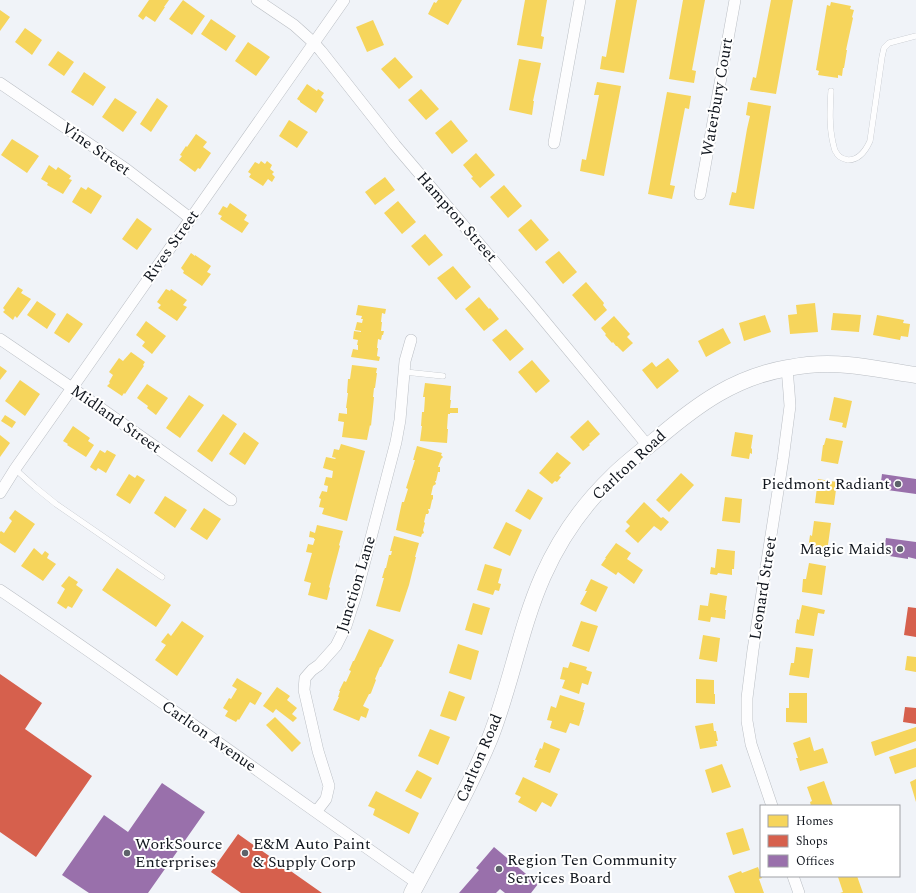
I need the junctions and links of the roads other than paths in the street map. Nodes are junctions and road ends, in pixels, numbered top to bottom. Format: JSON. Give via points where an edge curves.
{"nodes":[{"id":1,"x":257,"y":0,"type":"edge"},
{"id":2,"x":344,"y":0,"type":"edge"},
{"id":3,"x":580,"y":0,"type":"edge"},
{"id":4,"x":734,"y":0,"type":"edge"},
{"id":5,"x":916,"y":36,"type":"edge"},
{"id":6,"x":314,"y":43,"type":"junction"},
{"id":7,"x":0,"y":83,"type":"edge"},
{"id":8,"x":831,"y":91,"type":"dead end"},
{"id":9,"x":554,"y":143,"type":"dead end"},
{"id":10,"x":700,"y":194,"type":"dead end"},
{"id":11,"x":190,"y":218,"type":"junction"},
{"id":12,"x":0,"y":339,"type":"edge"},
{"id":13,"x":411,"y":340,"type":"dead end"},
{"id":14,"x":787,"y":368,"type":"junction"},
{"id":15,"x":404,"y":372,"type":"junction"},
{"id":16,"x":916,"y":375,"type":"edge"},
{"id":17,"x":443,"y":376,"type":"dead end"},
{"id":18,"x":72,"y":388,"type":"junction"},
{"id":19,"x":648,"y":446,"type":"junction"},
{"id":20,"x":15,"y":470,"type":"junction"},
{"id":21,"x":0,"y":493,"type":"edge"},
{"id":22,"x":231,"y":500,"type":"dead end"},
{"id":23,"x":162,"y":577,"type":"dead end"},
{"id":24,"x":0,"y":590,"type":"edge"},
{"id":25,"x":772,"y":805,"type":"edge"},
{"id":26,"x":316,"y":812,"type":"junction"},
{"id":27,"x":793,"y":877,"type":"edge"},
{"id":28,"x":415,"y":888,"type":"edge"},
{"id":29,"x":799,"y":893,"type":"edge"}],
"edges":[{"from":1,"to":6,"type":"street","name":"Hampton Street","via":[[294,25]]},
{"from":2,"to":6,"type":"street","name":"Rives Street"},
{"from":3,"to":9,"type":"street"},
{"from":4,"to":10,"type":"street","name":"Waterbury Court"},
{"from":5,"to":8,"type":"lane","via":[[889,43],[884,48],[870,141],[866,150],[851,160],[844,160],[835,152],[831,135]]},
{"from":6,"to":11,"type":"street","name":"Rives Street"},
{"from":6,"to":19,"type":"street","name":"Hampton Street","via":[[395,145]]},
{"from":7,"to":11,"type":"street","name":"Vine Street","via":[[126,169]]},
{"from":11,"to":18,"type":"street","name":"Rives Street"},
{"from":12,"to":18,"type":"street","name":"Midland Street"},
{"from":13,"to":15,"type":"street","name":"Junction Lane"},
{"from":14,"to":16,"type":"main road","name":"Carlton Road","via":[[815,364],[848,365]]},
{"from":14,"to":19,"type":"main road","name":"Carlton Road","via":[[760,374],[711,397]]},
{"from":14,"to":25,"type":"street","name":"Leonard Street","via":[[790,406],[784,459],[747,698],[751,744]]},
{"from":15,"to":17,"type":"lane"},
{"from":15,"to":26,"type":"street","name":"Junction Lane","via":[[396,442],[346,626],[336,646],[305,678],[304,690],[329,786],[326,799]]},
{"from":18,"to":20,"type":"street","name":"Rives Street"},
{"from":18,"to":22,"type":"street","name":"Midland Street"},
{"from":19,"to":28,"type":"main road","name":"Carlton Road","via":[[594,496],[559,544],[530,609],[491,735],[458,806]]},
{"from":20,"to":21,"type":"street","name":"Rives Street"},
{"from":20,"to":23,"type":"lane","via":[[56,504]]},
{"from":24,"to":26,"type":"street","name":"Carlton Avenue"},
{"from":26,"to":28,"type":"street","name":"Carlton Avenue"},
{"from":27,"to":29,"type":"street"}]}
